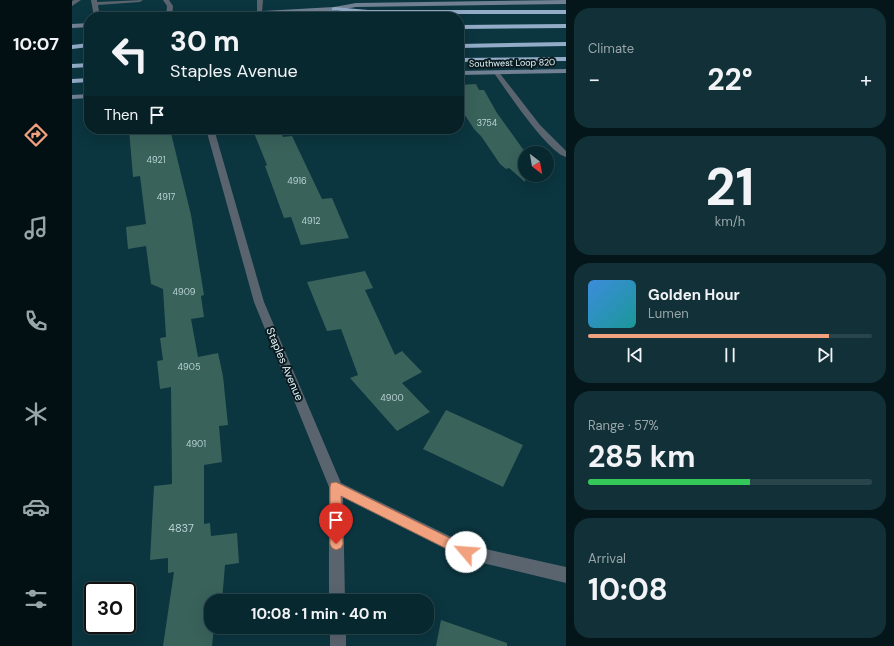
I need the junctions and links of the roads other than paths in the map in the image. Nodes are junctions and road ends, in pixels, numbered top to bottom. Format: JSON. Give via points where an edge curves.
{"nodes":[{"id":1,"x":78,"y":0,"type":"edge"},
{"id":2,"x":140,"y":0,"type":"edge"},
{"id":3,"x":166,"y":0,"type":"edge"},
{"id":4,"x":260,"y":0,"type":"edge"},
{"id":5,"x":107,"y":1,"type":"edge"},
{"id":6,"x":95,"y":2,"type":"edge"},
{"id":7,"x":449,"y":2,"type":"edge"},
{"id":8,"x":566,"y":2,"type":"edge"},
{"id":9,"x":356,"y":3,"type":"edge"},
{"id":10,"x":72,"y":4,"type":"edge"},
{"id":11,"x":334,"y":9,"type":"junction"},
{"id":12,"x":96,"y":12,"type":"edge"},
{"id":13,"x":169,"y":12,"type":"edge"},
{"id":14,"x":260,"y":12,"type":"joint"},
{"id":15,"x":566,"y":12,"type":"edge"},
{"id":16,"x":84,"y":25,"type":"edge"},
{"id":17,"x":72,"y":26,"type":"edge"},
{"id":18,"x":566,"y":26,"type":"edge"},
{"id":19,"x":464,"y":27,"type":"edge"},
{"id":20,"x":566,"y":44,"type":"edge"},
{"id":21,"x":84,"y":46,"type":"edge"},
{"id":22,"x":464,"y":46,"type":"edge"},
{"id":23,"x":72,"y":47,"type":"edge"},
{"id":24,"x":566,"y":59,"type":"edge"},
{"id":25,"x":464,"y":60,"type":"edge"},
{"id":26,"x":84,"y":65,"type":"edge"},
{"id":27,"x":72,"y":66,"type":"edge"},
{"id":28,"x":566,"y":71,"type":"edge"},
{"id":29,"x":496,"y":72,"type":"junction"},
{"id":30,"x":464,"y":73,"type":"edge"},
{"id":31,"x":84,"y":80,"type":"edge"},
{"id":32,"x":72,"y":81,"type":"edge"},
{"id":33,"x":84,"y":96,"type":"edge"},
{"id":34,"x":72,"y":97,"type":"edge"},
{"id":35,"x":211,"y":134,"type":"edge"},
{"id":36,"x":566,"y":154,"type":"edge"},
{"id":37,"x":336,"y":487,"type":"junction"},
{"id":38,"x":566,"y":575,"type":"edge"},
{"id":39,"x":337,"y":594,"type":"edge"},
{"id":40,"x":338,"y":634,"type":"edge"},
{"id":41,"x":338,"y":646,"type":"edge"}],
"edges":[{"from":1,"to":10,"type":"street"},
{"from":2,"to":5,"type":"street"},
{"from":3,"to":13,"type":"street","via":[[170,6]]},
{"from":4,"to":14,"type":"street"},
{"from":5,"to":6,"type":"street"},
{"from":6,"to":12,"type":"street"},
{"from":7,"to":8,"type":"main road"},
{"from":7,"to":9,"type":"main road"},
{"from":9,"to":11,"type":"main road"},
{"from":11,"to":14,"type":"main road"},
{"from":11,"to":15,"type":"highway","via":[[368,12]]},
{"from":16,"to":17,"type":"main road"},
{"from":18,"to":19,"type":"highway"},
{"from":20,"to":22,"type":"highway"},
{"from":21,"to":23,"type":"highway"},
{"from":24,"to":25,"type":"highway"},
{"from":26,"to":27,"type":"highway"},
{"from":28,"to":29,"type":"main road","name":"Southwest Loop 820"},
{"from":29,"to":30,"type":"main road","name":"Southwest Loop 820"},
{"from":29,"to":36,"type":"street","via":[[541,130]]},
{"from":31,"to":32,"type":"highway"},
{"from":33,"to":34,"type":"main road"},
{"from":35,"to":37,"type":"street","name":"Staples Avenue","via":[[259,302]]},
{"from":37,"to":38,"type":"street","via":[[466,552]]},
{"from":37,"to":39,"type":"street","name":"Staples Avenue"},
{"from":40,"to":41,"type":"street"}]}
